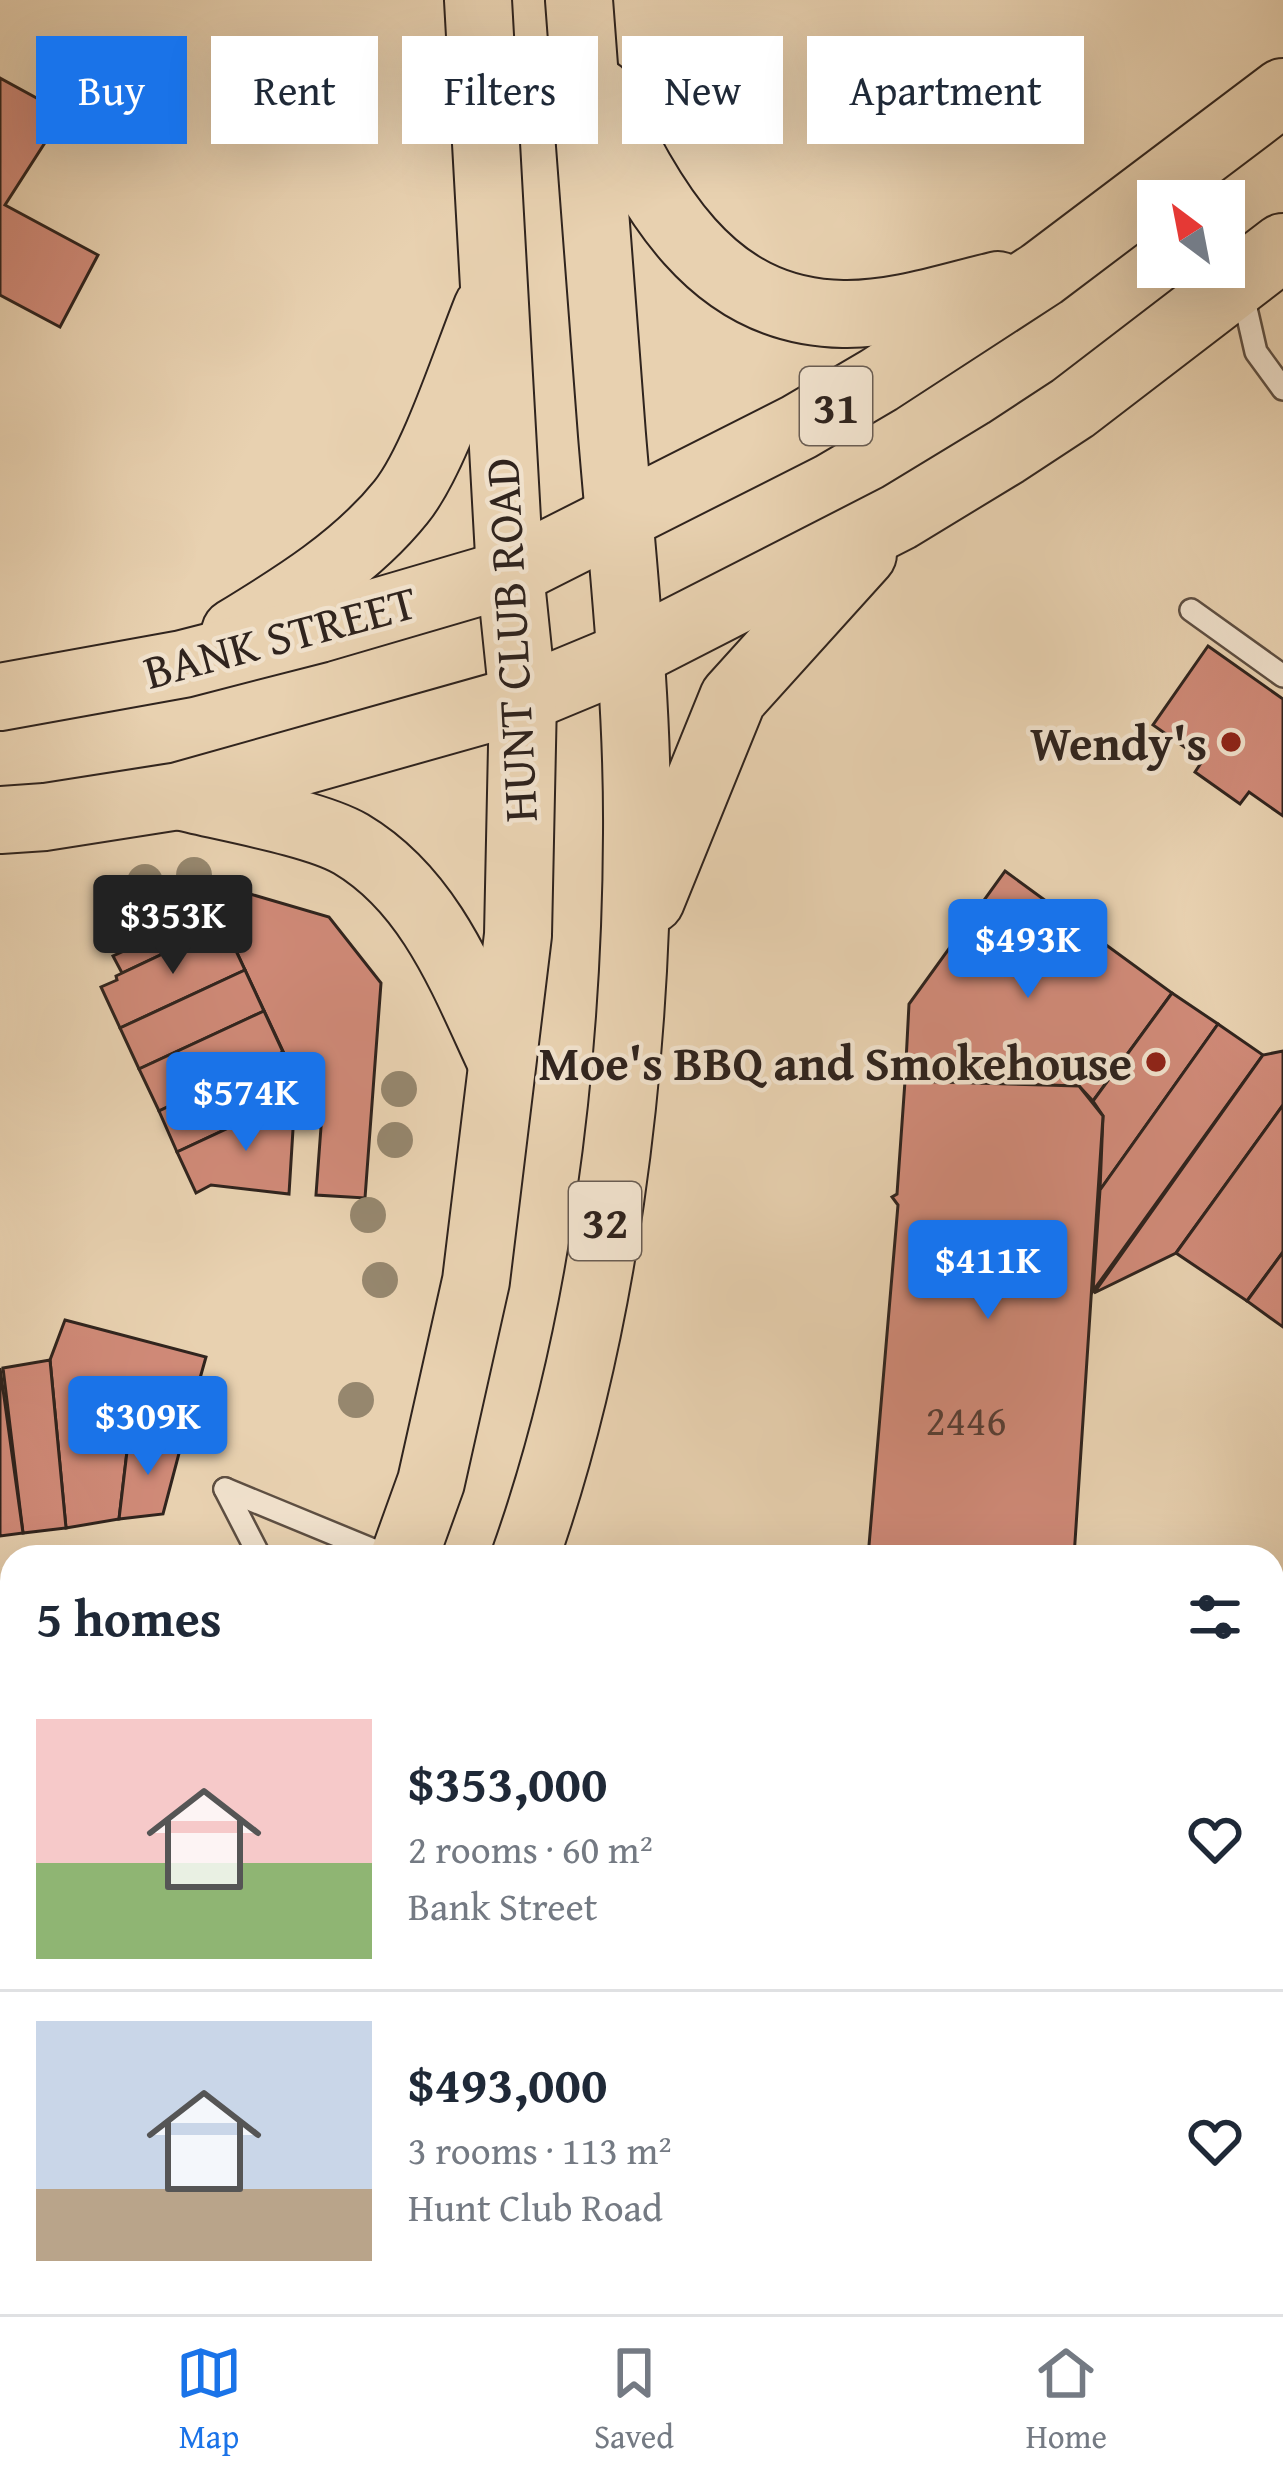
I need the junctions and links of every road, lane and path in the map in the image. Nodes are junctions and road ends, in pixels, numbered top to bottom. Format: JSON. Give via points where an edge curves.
{"nodes":[{"id":1,"x":478,"y":0,"type":"edge"},
{"id":2,"x":581,"y":31,"type":"edge"},
{"id":3,"x":1283,"y":92,"type":"edge"},
{"id":4,"x":1189,"y":180,"type":"edge"},
{"id":5,"x":1137,"y":215,"type":"edge"},
{"id":6,"x":1252,"y":267,"type":"edge"},
{"id":7,"x":1042,"y":274,"type":"junction"},
{"id":8,"x":493,"y":293,"type":"junction"},
{"id":9,"x":1283,"y":389,"type":"edge"},
{"id":10,"x":898,"y":517,"type":"junction"},
{"id":11,"x":619,"y":518,"type":"junction"},
{"id":12,"x":510,"y":573,"type":"junction"},
{"id":13,"x":1191,"y":610,"type":"dead end"},
{"id":14,"x":628,"y":655,"type":"junction"},
{"id":15,"x":183,"y":664,"type":"junction"},
{"id":16,"x":1283,"y":676,"type":"edge"},
{"id":17,"x":0,"y":697,"type":"edge"},
{"id":18,"x":523,"y":699,"type":"junction"},
{"id":19,"x":179,"y":796,"type":"junction"},
{"id":20,"x":0,"y":820,"type":"edge"},
{"id":21,"x":634,"y":943,"type":"junction"},
{"id":22,"x":500,"y":1059,"type":"junction"},
{"id":23,"x":254,"y":1545,"type":"edge"},
{"id":24,"x":361,"y":1545,"type":"edge"},
{"id":25,"x":408,"y":1545,"type":"edge"},
{"id":26,"x":529,"y":1545,"type":"edge"}],
"edges":[{"from":1,"to":8,"type":"main road","name":"HUNT CLUB ROAD"},
{"from":2,"to":7,"type":"main road","via":[[637,170],[663,211],[691,246],[754,292],[843,314]]},
{"from":2,"to":11,"type":"main road","number":"32"},
{"from":3,"to":4,"type":"main road","name":"BANK STREET","number":"31"},
{"from":5,"to":7,"type":"main road","name":"BANK STREET","number":"31"},
{"from":6,"to":9,"type":"lane","via":[[1256,352]]},
{"from":6,"to":10,"type":"main road","via":[[1073,408]]},
{"from":7,"to":11,"type":"main road","name":"BANK STREET","number":"31","via":[[800,427]]},
{"from":8,"to":12,"type":"main road","name":"HUNT CLUB ROAD"},
{"from":8,"to":15,"type":"main road","via":[[404,499],[294,596]]},
{"from":10,"to":14,"type":"main road"},
{"from":10,"to":21,"type":"main road","via":[[733,698]]},
{"from":11,"to":12,"type":"main road","name":"BANK STREET","number":"31"},
{"from":11,"to":14,"type":"main road","number":"32"},
{"from":12,"to":15,"type":"main road","name":"BANK STREET","number":"31"},
{"from":12,"to":18,"type":"main road","name":"HUNT CLUB ROAD"},
{"from":13,"to":16,"type":"lane"},
{"from":14,"to":18,"type":"main road"},
{"from":14,"to":21,"type":"main road","number":"32","via":[[638,829]]},
{"from":15,"to":17,"type":"main road","name":"BANK STREET","number":"31"},
{"from":18,"to":19,"type":"main road"},
{"from":18,"to":22,"type":"main road","name":"HUNT CLUB ROAD","via":[[518,935]]},
{"from":19,"to":20,"type":"main road"},
{"from":19,"to":22,"type":"main road","via":[[322,833],[376,863],[445,944]]},
{"from":21,"to":26,"type":"main road","number":"32","via":[[629,1050],[595,1281]]},
{"from":22,"to":25,"type":"main road","name":"HUNT CLUB ROAD","via":[[476,1281],[431,1482]]},
{"from":23,"to":24,"type":"lane","via":[[225,1489]]}]}
